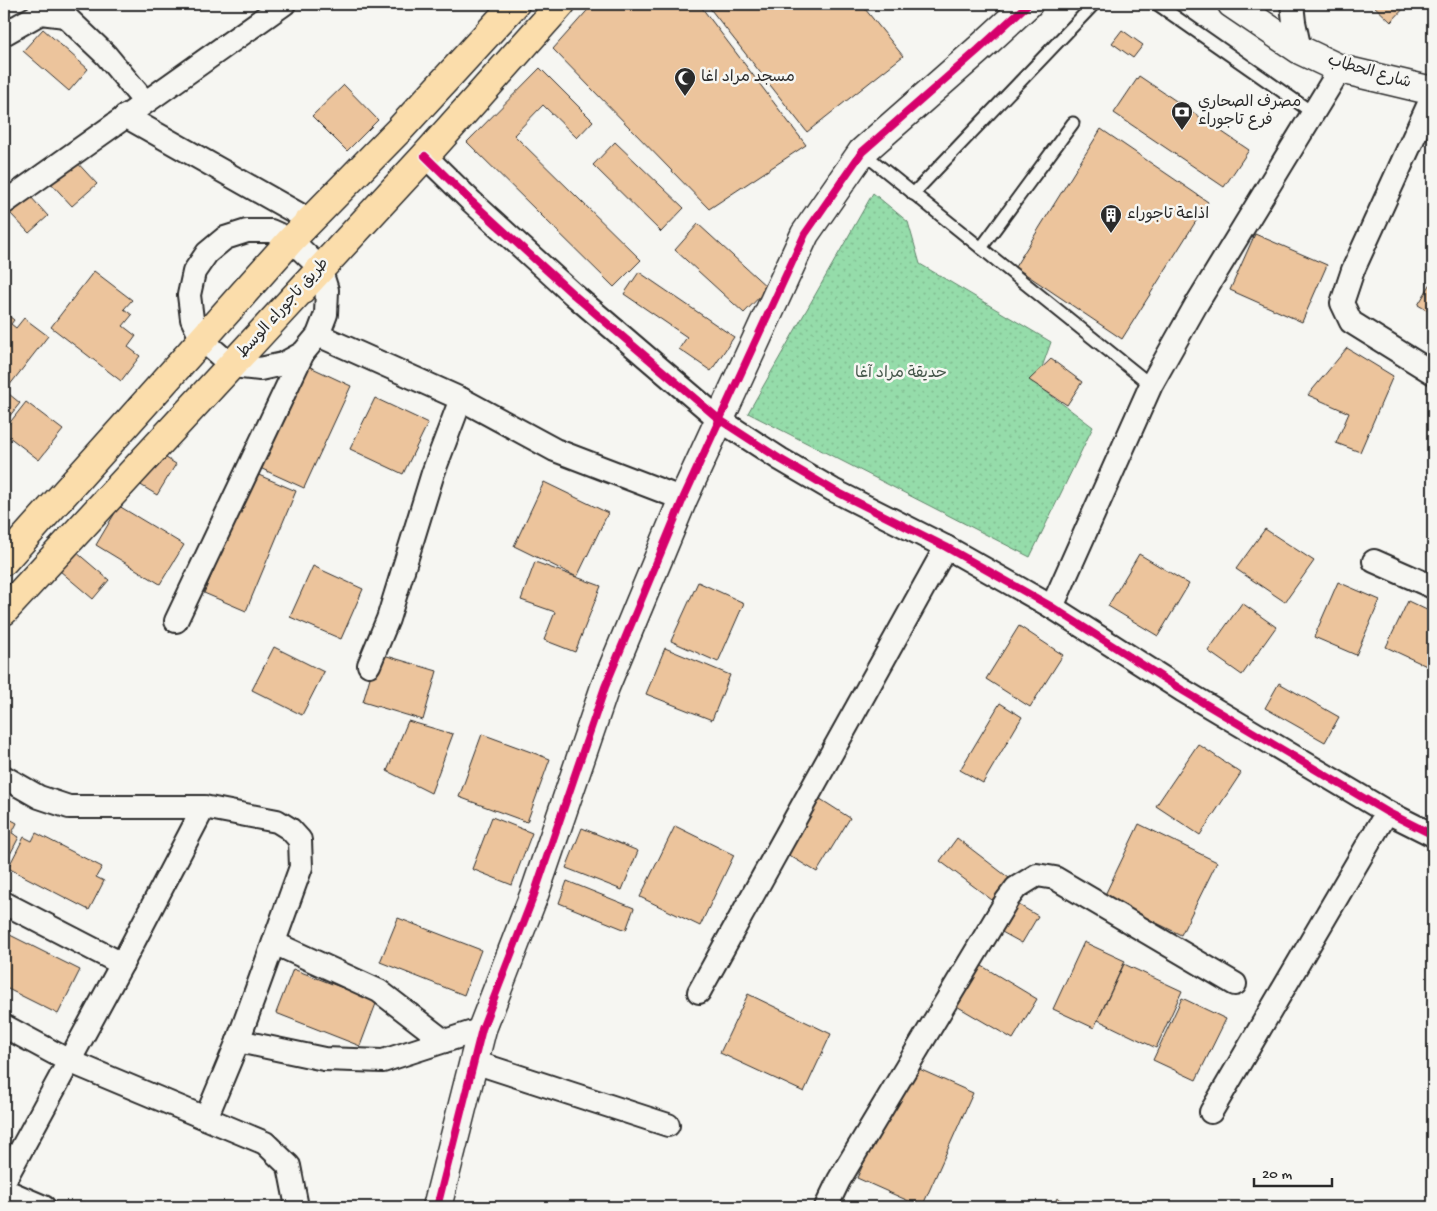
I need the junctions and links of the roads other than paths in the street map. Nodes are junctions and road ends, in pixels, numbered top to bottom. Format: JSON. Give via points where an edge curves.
{"nodes":[{"id":1,"x":284,"y":4,"type":"edge"},
{"id":2,"x":561,"y":4,"type":"edge"},
{"id":3,"x":1028,"y":4,"type":"edge"},
{"id":4,"x":1094,"y":4,"type":"edge"},
{"id":5,"x":1157,"y":4,"type":"edge"},
{"id":6,"x":1232,"y":4,"type":"edge"},
{"id":7,"x":1292,"y":4,"type":"edge"},
{"id":8,"x":505,"y":8,"type":"edge"},
{"id":9,"x":4,"y":34,"type":"edge"},
{"id":10,"x":1300,"y":50,"type":"junction"},
{"id":11,"x":1340,"y":68,"type":"junction"},
{"id":12,"x":1433,"y":91,"type":"edge"},
{"id":13,"x":1433,"y":95,"type":"edge"},
{"id":14,"x":145,"y":102,"type":"junction"},
{"id":15,"x":1313,"y":113,"type":"junction"},
{"id":16,"x":124,"y":116,"type":"junction"},
{"id":17,"x":1073,"y":123,"type":"dead end"},
{"id":18,"x":862,"y":152,"type":"junction"},
{"id":19,"x":425,"y":156,"type":"junction"},
{"id":20,"x":914,"y":194,"type":"junction"},
{"id":21,"x":4,"y":203,"type":"edge"},
{"id":22,"x":312,"y":221,"type":"junction"},
{"id":23,"x":291,"y":240,"type":"junction"},
{"id":24,"x":981,"y":248,"type":"junction"},
{"id":25,"x":320,"y":268,"type":"junction"},
{"id":26,"x":318,"y":335,"type":"junction"},
{"id":27,"x":202,"y":340,"type":"junction"},
{"id":28,"x":303,"y":353,"type":"junction"},
{"id":29,"x":232,"y":366,"type":"junction"},
{"id":30,"x":1433,"y":373,"type":"edge"},
{"id":31,"x":1151,"y":384,"type":"junction"},
{"id":32,"x":461,"y":399,"type":"junction"},
{"id":33,"x":720,"y":420,"type":"junction"},
{"id":34,"x":683,"y":499,"type":"junction"},
{"id":35,"x":946,"y":547,"type":"junction"},
{"id":36,"x":4,"y":561,"type":"edge"},
{"id":37,"x":1374,"y":561,"type":"dead end"},
{"id":38,"x":1433,"y":587,"type":"edge"},
{"id":39,"x":1052,"y":607,"type":"junction"},
{"id":40,"x":4,"y":611,"type":"edge"},
{"id":41,"x":176,"y":620,"type":"dead end"},
{"id":42,"x":369,"y":665,"type":"dead end"},
{"id":43,"x":4,"y":777,"type":"edge"},
{"id":44,"x":204,"y":807,"type":"junction"},
{"id":45,"x":1388,"y":812,"type":"junction"},
{"id":46,"x":1433,"y":836,"type":"edge"},
{"id":47,"x":4,"y":903,"type":"edge"},
{"id":48,"x":274,"y":943,"type":"junction"},
{"id":49,"x":122,"y":964,"type":"junction"},
{"id":50,"x":1235,"y":984,"type":"dead end"},
{"id":51,"x":699,"y":992,"type":"dead end"},
{"id":52,"x":4,"y":1026,"type":"edge"},
{"id":53,"x":482,"y":1029,"type":"junction"},
{"id":54,"x":238,"y":1040,"type":"junction"},
{"id":55,"x":444,"y":1041,"type":"junction"},
{"id":56,"x":69,"y":1061,"type":"junction"},
{"id":57,"x":474,"y":1062,"type":"junction"},
{"id":58,"x":1211,"y":1112,"type":"dead end"},
{"id":59,"x":206,"y":1118,"type":"junction"},
{"id":60,"x":668,"y":1124,"type":"dead end"},
{"id":61,"x":4,"y":1181,"type":"edge"},
{"id":62,"x":4,"y":1190,"type":"edge"},
{"id":63,"x":44,"y":1207,"type":"edge"},
{"id":64,"x":297,"y":1207,"type":"edge"},
{"id":65,"x":437,"y":1207,"type":"edge"},
{"id":66,"x":826,"y":1207,"type":"edge"}],
"edges":[{"from":1,"to":14,"type":"street"},
{"from":2,"to":19,"type":"main road","name":"طريق تاجوراء الوسط"},
{"from":3,"to":18,"type":"street"},
{"from":4,"to":20,"type":"lane"},
{"from":5,"to":15,"type":"lane"},
{"from":6,"to":10,"type":"street","name":"شارع الحطاب"},
{"from":7,"to":10,"type":"street"},
{"from":8,"to":22,"type":"main road","via":[[400,129]]},
{"from":9,"to":14,"type":"street","via":[[40,13],[65,16],[106,55]]},
{"from":10,"to":11,"type":"street","name":"شارع الحطاب"},
{"from":11,"to":12,"type":"street","name":"شارع الحطاب"},
{"from":11,"to":15,"type":"street"},
{"from":13,"to":30,"type":"street","via":[[1342,303],[1351,322]]},
{"from":14,"to":16,"type":"street"},
{"from":15,"to":31,"type":"street"},
{"from":16,"to":21,"type":"street"},
{"from":16,"to":22,"type":"street"},
{"from":17,"to":24,"type":"lane"},
{"from":18,"to":20,"type":"lane"},
{"from":18,"to":33,"type":"street","via":[[805,234]]},
{"from":19,"to":25,"type":"main road","name":"طريق تاجوراء الوسط"},
{"from":19,"to":33,"type":"street","via":[[574,295]]},
{"from":20,"to":24,"type":"lane"},
{"from":22,"to":23,"type":"main road"},
{"from":23,"to":25,"type":"street"},
{"from":23,"to":27,"type":"main road"},
{"from":23,"to":27,"type":"street","via":[[271,231],[247,231],[225,238],[207,253],[194,272],[189,296],[192,319]]},
{"from":24,"to":31,"type":"lane"},
{"from":25,"to":26,"type":"street","via":[[327,290],[326,314]]},
{"from":25,"to":29,"type":"main road","name":"طريق تاجوراء الوسط"},
{"from":26,"to":28,"type":"street"},
{"from":26,"to":32,"type":"street"},
{"from":27,"to":29,"type":"street"},
{"from":27,"to":36,"type":"main road"},
{"from":28,"to":29,"type":"street","via":[[283,364],[260,369]]},
{"from":28,"to":41,"type":"street"},
{"from":29,"to":40,"type":"main road","name":"طريق تاجوراء الوسط"},
{"from":31,"to":39,"type":"street"},
{"from":32,"to":34,"type":"street","via":[[555,450]]},
{"from":32,"to":42,"type":"street","via":[[433,473],[388,619]]},
{"from":33,"to":34,"type":"street"},
{"from":33,"to":35,"type":"street","via":[[780,460]]},
{"from":34,"to":53,"type":"street","via":[[605,687],[534,895]]},
{"from":35,"to":39,"type":"street"},
{"from":35,"to":51,"type":"street"},
{"from":37,"to":38,"type":"street"},
{"from":39,"to":45,"type":"street","via":[[1182,690]]},
{"from":43,"to":44,"type":"street","via":[[39,797],[69,807]]},
{"from":44,"to":48,"type":"street","via":[[277,820],[300,840],[301,867]]},
{"from":44,"to":49,"type":"street"},
{"from":45,"to":46,"type":"street"},
{"from":45,"to":58,"type":"street"},
{"from":47,"to":49,"type":"street"},
{"from":48,"to":54,"type":"street"},
{"from":48,"to":55,"type":"street","via":[[380,991]]},
{"from":49,"to":56,"type":"street"},
{"from":50,"to":66,"type":"street","via":[[1055,878],[1037,874],[1016,888],[1007,900],[839,1180]]},
{"from":52,"to":56,"type":"street"},
{"from":53,"to":55,"type":"street"},
{"from":53,"to":57,"type":"street"},
{"from":54,"to":55,"type":"street","via":[[324,1059],[383,1062]]},
{"from":54,"to":59,"type":"street"},
{"from":56,"to":59,"type":"street"},
{"from":56,"to":61,"type":"street"},
{"from":57,"to":60,"type":"street"},
{"from":57,"to":65,"type":"street"},
{"from":59,"to":64,"type":"street","via":[[265,1143],[290,1166]]},
{"from":62,"to":63,"type":"street"}]}
